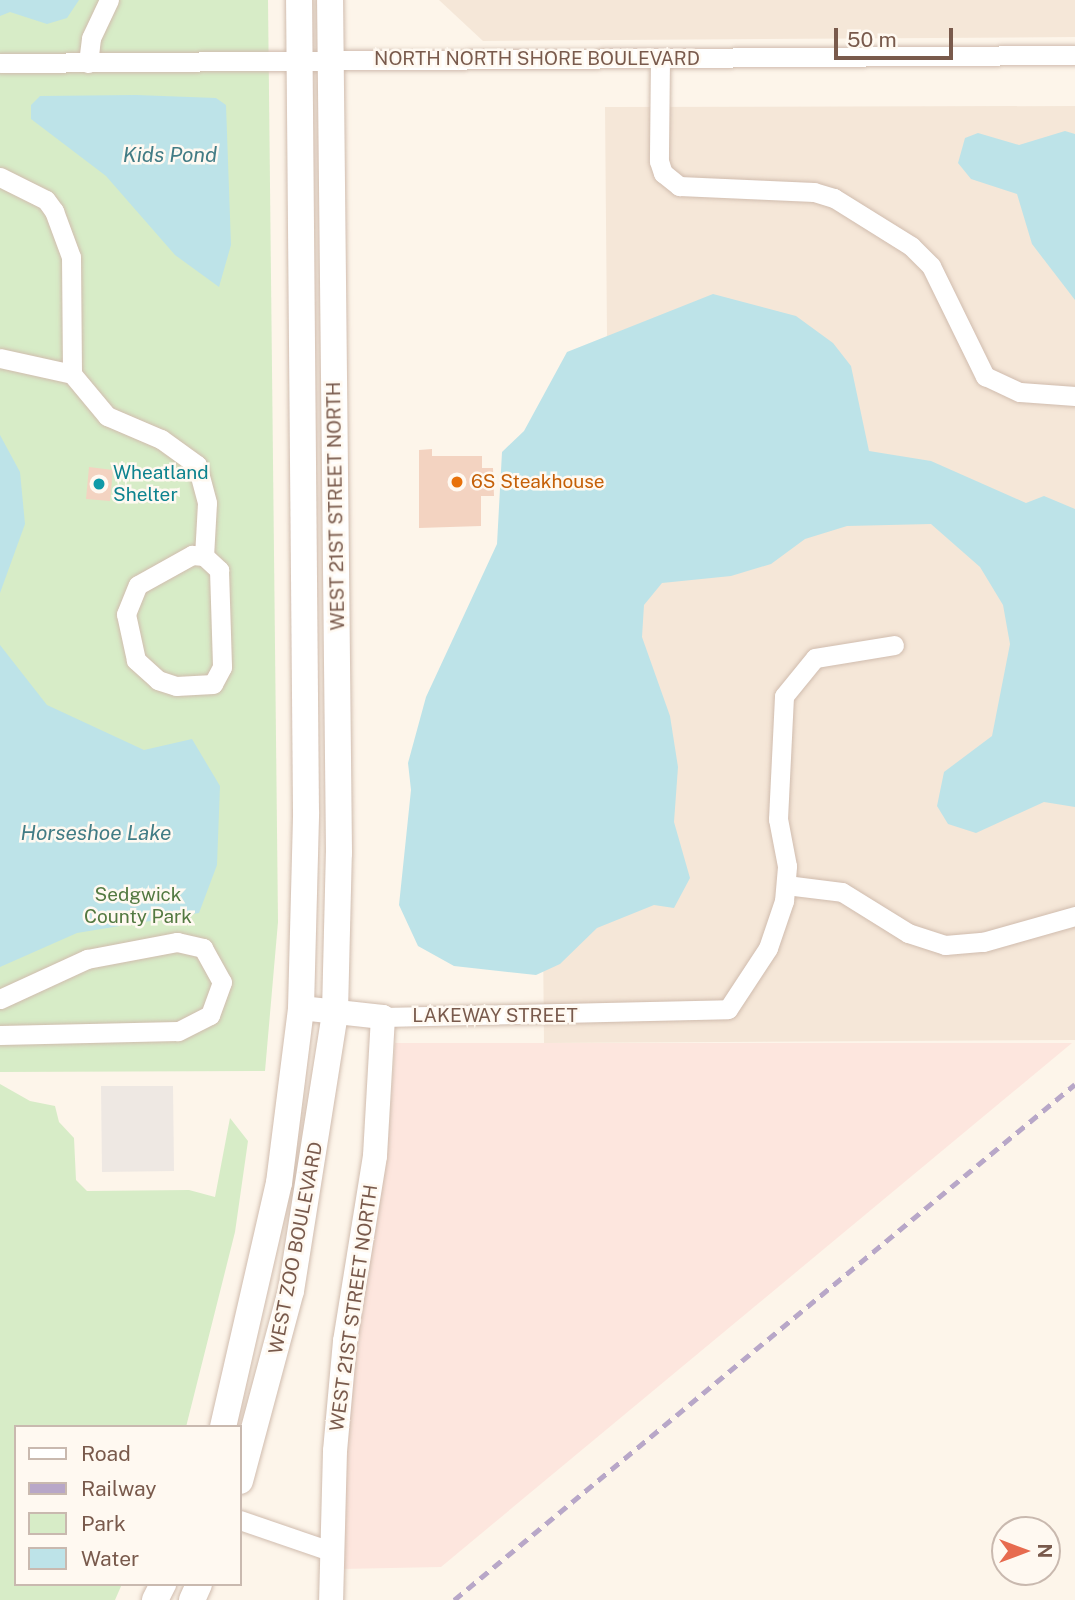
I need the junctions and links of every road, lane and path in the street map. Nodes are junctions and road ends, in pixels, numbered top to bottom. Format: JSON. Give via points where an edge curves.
{"nodes":[{"id":1,"x":109,"y":0,"type":"edge"},
{"id":2,"x":299,"y":0,"type":"edge"},
{"id":3,"x":330,"y":0,"type":"edge"},
{"id":4,"x":1075,"y":55,"type":"edge"},
{"id":5,"x":660,"y":58,"type":"junction"},
{"id":6,"x":331,"y":60,"type":"junction"},
{"id":7,"x":299,"y":61,"type":"junction"},
{"id":8,"x":88,"y":62,"type":"junction"},
{"id":9,"x":0,"y":64,"type":"edge"},
{"id":10,"x":0,"y":177,"type":"edge"},
{"id":11,"x":0,"y":358,"type":"edge"},
{"id":12,"x":72,"y":374,"type":"junction"},
{"id":13,"x":1075,"y":396,"type":"edge"},
{"id":14,"x":204,"y":556,"type":"junction"},
{"id":15,"x":894,"y":645,"type":"dead end"},
{"id":16,"x":786,"y":885,"type":"junction"},
{"id":17,"x":1075,"y":916,"type":"edge"},
{"id":18,"x":0,"y":999,"type":"edge"},
{"id":19,"x":301,"y":1009,"type":"junction"},
{"id":20,"x":335,"y":1012,"type":"junction"},
{"id":21,"x":383,"y":1017,"type":"junction"},
{"id":22,"x":0,"y":1035,"type":"edge"},
{"id":23,"x":223,"y":1425,"type":"edge"},
{"id":24,"x":242,"y":1474,"type":"edge"},
{"id":25,"x":242,"y":1521,"type":"edge"},
{"id":26,"x":330,"y":1551,"type":"junction"},
{"id":27,"x":331,"y":1600,"type":"edge"}],
"edges":[{"from":1,"to":8,"type":"street","via":[[91,38]]},
{"from":2,"to":7,"type":"main road","name":"WEST 21ST STREET NORTH"},
{"from":3,"to":6,"type":"main road","name":"WEST 21ST STREET NORTH"},
{"from":4,"to":5,"type":"street","name":"NORTH NORTH SHORE BOULEVARD"},
{"from":5,"to":6,"type":"street","name":"NORTH NORTH SHORE BOULEVARD"},
{"from":5,"to":13,"type":"street","via":[[659,161],[663,173],[679,186],[698,191],[814,192],[834,198],[911,246],[932,266],[985,376],[1020,392]]},
{"from":6,"to":7,"type":"street","name":"NORTH NORTH SHORE BOULEVARD"},
{"from":6,"to":20,"type":"main road","name":"WEST 21ST STREET NORTH","via":[[340,853]]},
{"from":7,"to":8,"type":"street","name":"NORTH NORTH SHORE BOULEVARD"},
{"from":7,"to":19,"type":"main road","name":"WEST 21ST STREET NORTH","via":[[306,812]]},
{"from":8,"to":9,"type":"street","name":"NORTH NORTH SHORE BOULEVARD"},
{"from":10,"to":12,"type":"street","via":[[46,200],[71,257]]},
{"from":11,"to":12,"type":"street"},
{"from":12,"to":14,"type":"street","via":[[107,416],[161,439],[197,465],[207,503]]},
{"from":14,"to":14,"type":"street","via":[[192,555],[150,575],[138,585],[126,614],[136,660],[159,680],[176,686],[213,684],[222,667],[219,570]]},
{"from":15,"to":16,"type":"street","via":[[815,658],[784,696],[778,818]]},
{"from":16,"to":17,"type":"street","via":[[850,895],[908,933],[945,945],[983,942]]},
{"from":16,"to":21,"type":"street","name":"LAKEWAY STREET","via":[[768,948],[728,1009]]},
{"from":18,"to":22,"type":"street","via":[[87,959],[177,942],[203,948],[222,982],[210,1015],[178,1031]]},
{"from":19,"to":20,"type":"street","name":"LAKEWAY STREET"},
{"from":19,"to":23,"type":"main road","name":"WEST ZOO BOULEVARD","via":[[270,1236]]},
{"from":20,"to":21,"type":"street","name":"LAKEWAY STREET"},
{"from":20,"to":24,"type":"main road","name":"WEST ZOO BOULEVARD","via":[[292,1292]]},
{"from":21,"to":26,"type":"street","name":"WEST 21ST STREET NORTH","via":[[375,1156],[345,1341]]},
{"from":25,"to":26,"type":"street"},
{"from":26,"to":27,"type":"street","name":"WEST 21ST STREET NORTH"}]}
